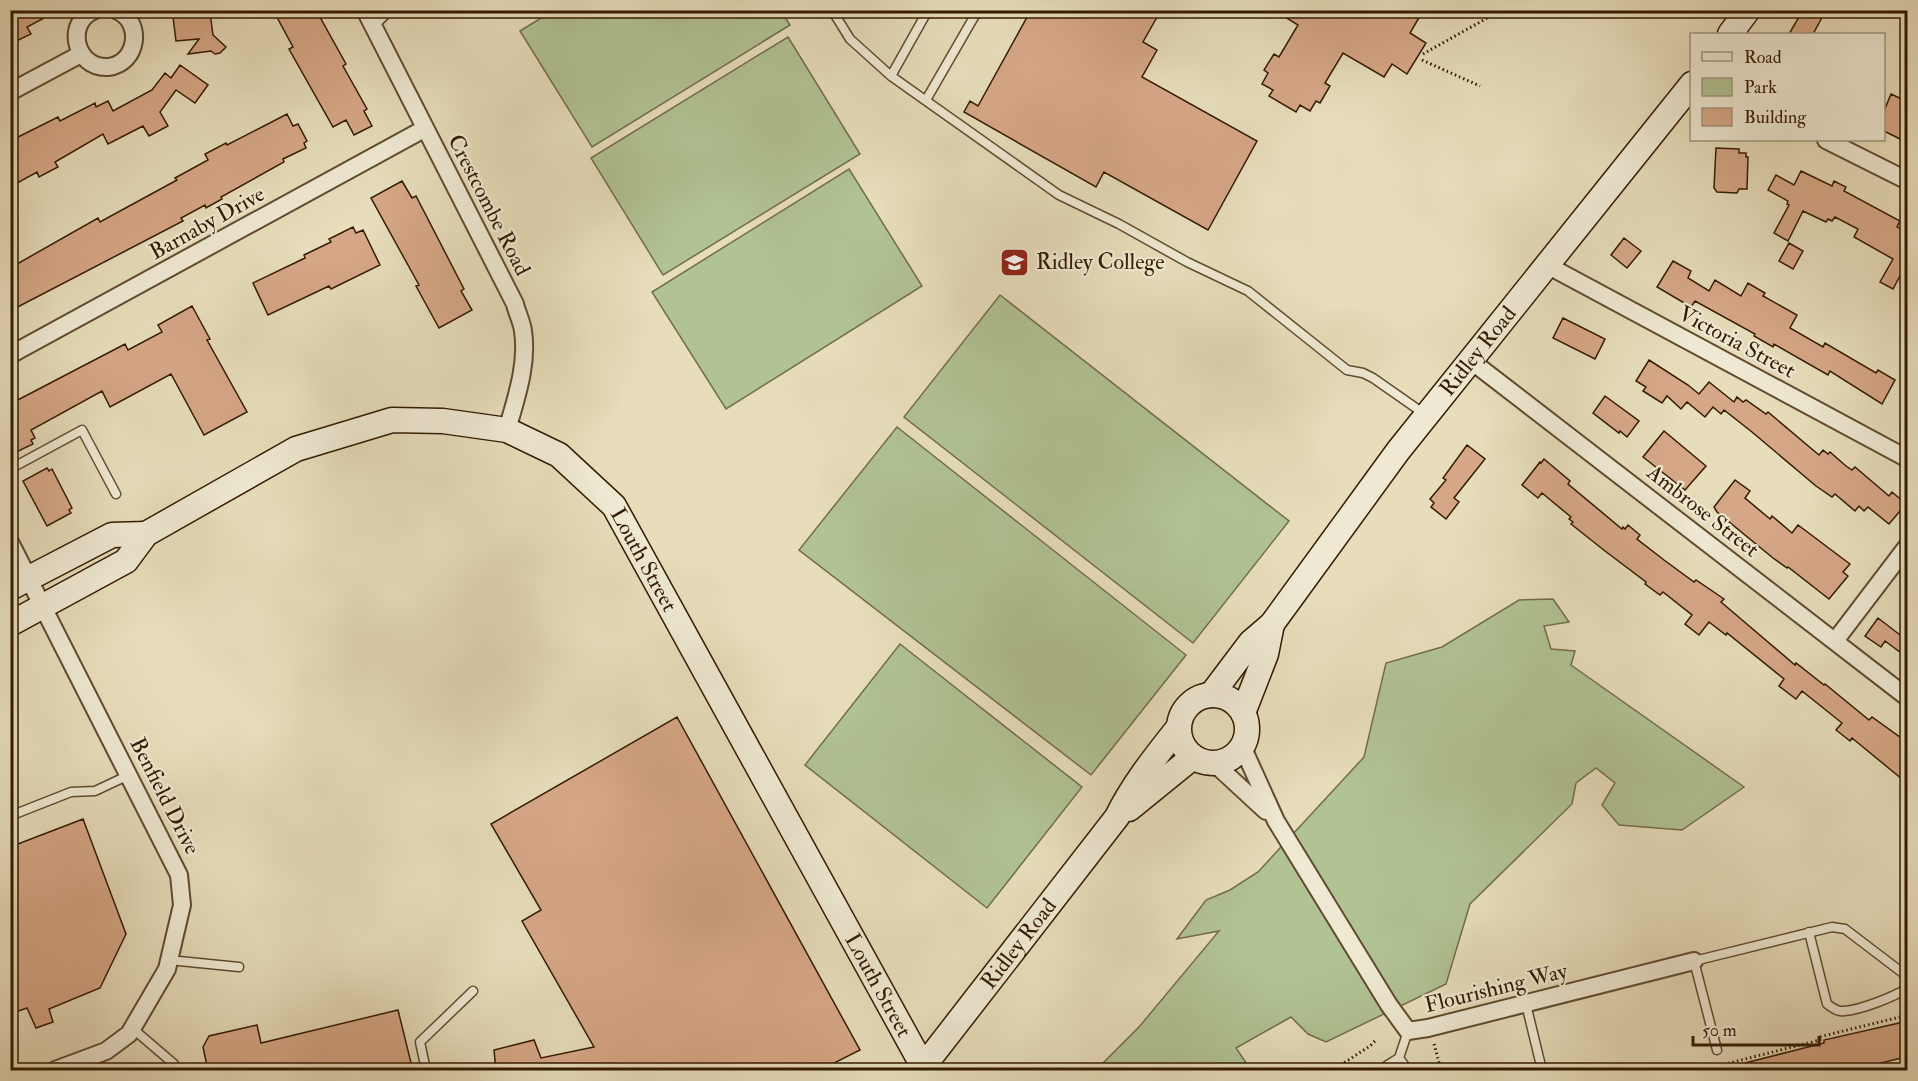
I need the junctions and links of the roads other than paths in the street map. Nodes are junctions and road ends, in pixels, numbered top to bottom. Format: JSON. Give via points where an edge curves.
{"nodes":[{"id":1,"x":95,"y":10,"type":"edge"},
{"id":2,"x":116,"y":10,"type":"edge"},
{"id":3,"x":365,"y":10,"type":"edge"},
{"id":4,"x":390,"y":10,"type":"edge"},
{"id":5,"x":832,"y":10,"type":"edge"},
{"id":6,"x":928,"y":10,"type":"edge"},
{"id":7,"x":978,"y":10,"type":"edge"},
{"id":8,"x":1748,"y":10,"type":"edge"},
{"id":9,"x":374,"y":27,"type":"junction"},
{"id":10,"x":1731,"y":33,"type":"edge"},
{"id":11,"x":81,"y":54,"type":"junction"},
{"id":12,"x":891,"y":76,"type":"junction"},
{"id":13,"x":1690,"y":86,"type":"edge"},
{"id":14,"x":10,"y":92,"type":"edge"},
{"id":15,"x":926,"y":100,"type":"junction"},
{"id":16,"x":424,"y":129,"type":"junction"},
{"id":17,"x":1828,"y":141,"type":"edge"},
{"id":18,"x":1908,"y":181,"type":"edge"},
{"id":19,"x":1545,"y":264,"type":"junction"},
{"id":20,"x":10,"y":356,"type":"edge"},
{"id":21,"x":1470,"y":360,"type":"junction"},
{"id":22,"x":1426,"y":416,"type":"junction"},
{"id":23,"x":507,"y":430,"type":"junction"},
{"id":24,"x":1908,"y":459,"type":"edge"},
{"id":25,"x":10,"y":469,"type":"edge"},
{"id":26,"x":116,"y":494,"type":"dead end"},
{"id":27,"x":146,"y":534,"type":"junction"},
{"id":28,"x":10,"y":542,"type":"edge"},
{"id":29,"x":1908,"y":545,"type":"edge"},
{"id":30,"x":20,"y":583,"type":"edge"},
{"id":31,"x":44,"y":606,"type":"junction"},
{"id":32,"x":10,"y":624,"type":"edge"},
{"id":33,"x":1272,"y":624,"type":"junction"},
{"id":34,"x":1835,"y":641,"type":"junction"},
{"id":35,"x":1211,"y":695,"type":"junction"},
{"id":36,"x":1908,"y":698,"type":"edge"},
{"id":37,"x":1243,"y":713,"type":"junction"},
{"id":38,"x":1178,"y":728,"type":"junction"},
{"id":39,"x":1242,"y":746,"type":"junction"},
{"id":40,"x":1204,"y":760,"type":"junction"},
{"id":41,"x":129,"y":775,"type":"junction"},
{"id":42,"x":10,"y":816,"type":"edge"},
{"id":43,"x":1117,"y":817,"type":"junction"},
{"id":44,"x":1276,"y":821,"type":"junction"},
{"id":45,"x":1809,"y":932,"type":"junction"},
{"id":46,"x":169,"y":960,"type":"junction"},
{"id":47,"x":1694,"y":961,"type":"junction"},
{"id":48,"x":239,"y":967,"type":"dead end"},
{"id":49,"x":1908,"y":976,"type":"edge"},
{"id":50,"x":1908,"y":988,"type":"edge"},
{"id":51,"x":473,"y":991,"type":"dead end"},
{"id":52,"x":1526,"y":1004,"type":"junction"},
{"id":53,"x":132,"y":1028,"type":"junction"},
{"id":54,"x":1408,"y":1031,"type":"junction"},
{"id":55,"x":1717,"y":1050,"type":"dead end"},
{"id":56,"x":1399,"y":1058,"type":"junction"},
{"id":57,"x":174,"y":1064,"type":"dead end"},
{"id":58,"x":922,"y":1069,"type":"edge"},
{"id":59,"x":55,"y":1071,"type":"edge"},
{"id":60,"x":426,"y":1071,"type":"edge"},
{"id":61,"x":1380,"y":1071,"type":"edge"},
{"id":62,"x":1408,"y":1071,"type":"edge"},
{"id":63,"x":1542,"y":1071,"type":"edge"}],
"edges":[{"from":1,"to":11,"type":"street","via":[[78,27],[76,38]]},
{"from":2,"to":11,"type":"street","via":[[133,27],[130,54],[107,67],[90,63]]},
{"from":3,"to":9,"type":"street","name":"Crestcombe Road"},
{"from":4,"to":9,"type":"lane"},
{"from":5,"to":12,"type":"lane","via":[[850,39]]},
{"from":6,"to":12,"type":"lane"},
{"from":7,"to":15,"type":"lane"},
{"from":8,"to":10,"type":"street"},
{"from":9,"to":16,"type":"street","name":"Crestcombe Road"},
{"from":11,"to":14,"type":"street"},
{"from":12,"to":15,"type":"lane"},
{"from":13,"to":19,"type":"street","name":"Ridley Road"},
{"from":15,"to":22,"type":"lane","via":[[1059,195],[1248,291],[1347,370],[1373,378]]},
{"from":16,"to":20,"type":"street","name":"Barnaby Drive"},
{"from":16,"to":23,"type":"street","name":"Crestcombe Road","via":[[515,304],[524,331],[521,382]]},
{"from":17,"to":18,"type":"street"},
{"from":19,"to":21,"type":"street","name":"Ridley Road"},
{"from":19,"to":24,"type":"street","name":"Victoria Street"},
{"from":21,"to":22,"type":"street","name":"Ridley Road"},
{"from":21,"to":34,"type":"street","name":"Ambrose Street"},
{"from":22,"to":33,"type":"street","name":"Ridley Road"},
{"from":23,"to":27,"type":"street","name":"Louth Street","via":[[443,421],[392,420],[296,449]]},
{"from":23,"to":58,"type":"street","name":"Louth Street","via":[[559,454],[614,506]]},
{"from":25,"to":26,"type":"lane","via":[[82,430]]},
{"from":27,"to":30,"type":"street","name":"Louth Street","via":[[112,535]]},
{"from":27,"to":31,"type":"street","name":"Louth Street","via":[[126,561]]},
{"from":28,"to":30,"type":"street","name":"Benfield Drive"},
{"from":29,"to":34,"type":"street"},
{"from":30,"to":31,"type":"street","name":"Benfield Drive"},
{"from":31,"to":32,"type":"street","name":"Louth Street"},
{"from":31,"to":41,"type":"street","name":"Benfield Drive"},
{"from":33,"to":35,"type":"street","name":"Ridley Road","via":[[1251,642]]},
{"from":33,"to":37,"type":"street","name":"Ridley Road","via":[[1266,654]]},
{"from":34,"to":36,"type":"street","name":"Ambrose Street"},
{"from":35,"to":37,"type":"street","via":[[1226,697]]},
{"from":35,"to":38,"type":"street","via":[[1192,701]]},
{"from":37,"to":39,"type":"street","via":[[1247,724]]},
{"from":38,"to":40,"type":"street","via":[[1185,749]]},
{"from":38,"to":43,"type":"street","name":"Ridley Road","via":[[1149,765]]},
{"from":39,"to":40,"type":"street","via":[[1225,761]]},
{"from":39,"to":44,"type":"street","name":"Flourishing Way"},
{"from":40,"to":43,"type":"street","name":"Ridley Road"},
{"from":40,"to":44,"type":"street","name":"Flourishing Way"},
{"from":41,"to":42,"type":"lane","via":[[94,791],[70,792]]},
{"from":41,"to":46,"type":"street","name":"Benfield Drive","via":[[179,875],[182,904]]},
{"from":43,"to":58,"type":"street","name":"Ridley Road"},
{"from":44,"to":54,"type":"street","name":"Flourishing Way"},
{"from":45,"to":47,"type":"lane"},
{"from":45,"to":49,"type":"lane","via":[[1832,927],[1845,929]]},
{"from":45,"to":50,"type":"lane","via":[[1827,1004],[1834,1010],[1881,1001]]},
{"from":46,"to":48,"type":"lane"},
{"from":46,"to":53,"type":"street","name":"Benfield Drive"},
{"from":47,"to":52,"type":"street","name":"Flourishing Way"},
{"from":47,"to":55,"type":"lane"},
{"from":51,"to":60,"type":"lane","via":[[420,1042]]},
{"from":52,"to":54,"type":"street","name":"Flourishing Way"},
{"from":52,"to":63,"type":"lane"},
{"from":53,"to":57,"type":"lane"},
{"from":53,"to":59,"type":"street","name":"Benfield Drive","via":[[106,1051]]},
{"from":54,"to":56,"type":"lane"},
{"from":56,"to":61,"type":"lane"},
{"from":56,"to":62,"type":"lane"}]}
